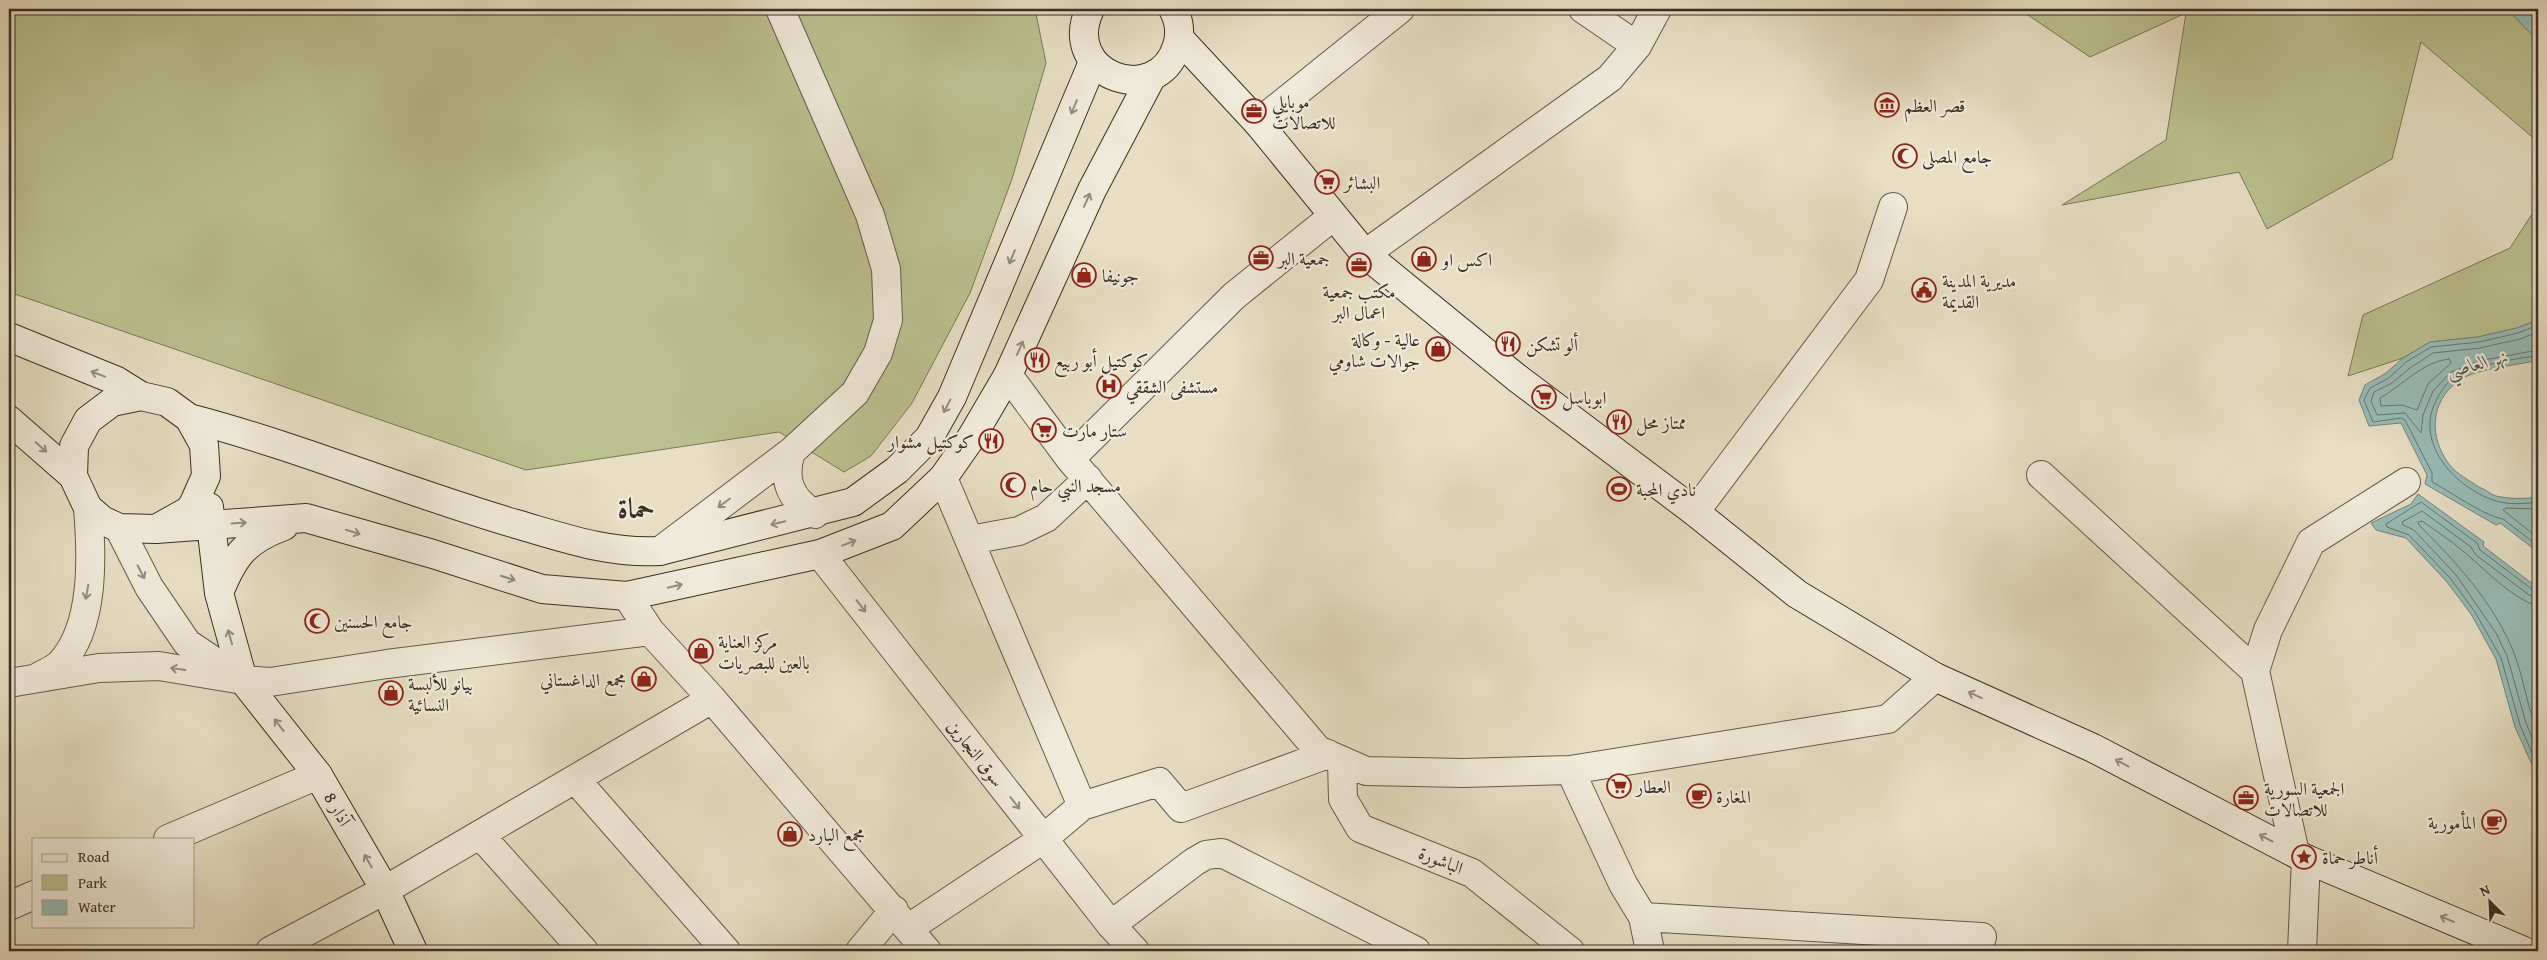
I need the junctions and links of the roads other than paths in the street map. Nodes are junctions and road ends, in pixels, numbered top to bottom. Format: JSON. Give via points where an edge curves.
{"nodes":[{"id":1,"x":780,"y":9,"type":"edge"},
{"id":2,"x":1173,"y":9,"type":"edge"},
{"id":3,"x":1400,"y":9,"type":"edge"},
{"id":4,"x":1584,"y":9,"type":"edge"},
{"id":5,"x":1657,"y":9,"type":"edge"},
{"id":6,"x":1086,"y":12,"type":"edge"},
{"id":7,"x":1179,"y":38,"type":"junction"},
{"id":8,"x":1637,"y":46,"type":"junction"},
{"id":9,"x":1093,"y":62,"type":"junction"},
{"id":10,"x":1152,"y":76,"type":"junction"},
{"id":11,"x":1258,"y":123,"type":"junction"},
{"id":12,"x":1894,"y":207,"type":"dead end"},
{"id":13,"x":1332,"y":217,"type":"junction"},
{"id":14,"x":1365,"y":254,"type":"junction"},
{"id":15,"x":9,"y":337,"type":"edge"},
{"id":16,"x":1008,"y":375,"type":"junction"},
{"id":17,"x":141,"y":396,"type":"junction"},
{"id":18,"x":189,"y":418,"type":"junction"},
{"id":19,"x":9,"y":420,"type":"edge"},
{"id":20,"x":790,"y":452,"type":"junction"},
{"id":21,"x":1070,"y":458,"type":"junction"},
{"id":22,"x":2041,"y":475,"type":"dead end"},
{"id":23,"x":72,"y":476,"type":"junction"},
{"id":24,"x":206,"y":476,"type":"junction"},
{"id":25,"x":943,"y":478,"type":"junction"},
{"id":26,"x":1088,"y":479,"type":"junction"},
{"id":27,"x":2406,"y":482,"type":"dead end"},
{"id":28,"x":88,"y":508,"type":"junction"},
{"id":29,"x":1695,"y":512,"type":"junction"},
{"id":30,"x":814,"y":514,"type":"junction"},
{"id":31,"x":306,"y":518,"type":"junction"},
{"id":32,"x":211,"y":525,"type":"junction"},
{"id":33,"x":119,"y":528,"type":"junction"},
{"id":34,"x":156,"y":529,"type":"junction"},
{"id":35,"x":970,"y":540,"type":"junction"},
{"id":36,"x":660,"y":551,"type":"junction"},
{"id":37,"x":820,"y":554,"type":"junction"},
{"id":38,"x":219,"y":593,"type":"junction"},
{"id":39,"x":627,"y":596,"type":"junction"},
{"id":40,"x":650,"y":631,"type":"junction"},
{"id":41,"x":2255,"y":671,"type":"junction"},
{"id":42,"x":1935,"y":677,"type":"junction"},
{"id":43,"x":243,"y":680,"type":"junction"},
{"id":44,"x":20,"y":682,"type":"edge"},
{"id":45,"x":712,"y":699,"type":"junction"},
{"id":46,"x":1335,"y":758,"type":"junction"},
{"id":47,"x":1570,"y":770,"type":"junction"},
{"id":48,"x":318,"y":775,"type":"junction"},
{"id":49,"x":576,"y":780,"type":"junction"},
{"id":50,"x":1082,"y":806,"type":"junction"},
{"id":51,"x":482,"y":836,"type":"junction"},
{"id":52,"x":170,"y":838,"type":"edge"},
{"id":53,"x":1043,"y":839,"type":"junction"},
{"id":54,"x":2300,"y":856,"type":"junction"},
{"id":55,"x":385,"y":890,"type":"junction"},
{"id":56,"x":32,"y":897,"type":"edge"},
{"id":57,"x":9,"y":906,"type":"edge"},
{"id":58,"x":1643,"y":917,"type":"junction"},
{"id":59,"x":901,"y":919,"type":"junction"},
{"id":60,"x":1111,"y":925,"type":"junction"},
{"id":61,"x":1982,"y":937,"type":"dead end"},
{"id":62,"x":270,"y":951,"type":"edge"},
{"id":63,"x":414,"y":951,"type":"edge"},
{"id":64,"x":584,"y":951,"type":"edge"},
{"id":65,"x":726,"y":951,"type":"edge"},
{"id":66,"x":860,"y":951,"type":"edge"},
{"id":67,"x":927,"y":951,"type":"edge"},
{"id":68,"x":1135,"y":951,"type":"edge"},
{"id":69,"x":1416,"y":951,"type":"edge"},
{"id":70,"x":1570,"y":951,"type":"edge"},
{"id":71,"x":1650,"y":951,"type":"edge"},
{"id":72,"x":2302,"y":951,"type":"edge"},
{"id":73,"x":2524,"y":951,"type":"edge"}],
"edges":[{"from":1,"to":20,"type":"street","via":[[870,215],[886,269],[888,320],[878,353],[855,393]]},
{"from":2,"to":7,"type":"street"},
{"from":3,"to":11,"type":"street"},
{"from":4,"to":8,"type":"street"},
{"from":5,"to":8,"type":"street"},
{"from":6,"to":9,"type":"street","via":[[1084,34]]},
{"from":7,"to":10,"type":"street","via":[[1175,54]]},
{"from":7,"to":11,"type":"street"},
{"from":8,"to":14,"type":"street","via":[[1610,78]]},
{"from":9,"to":10,"type":"street","via":[[1105,73],[1120,79]]},
{"from":9,"to":30,"type":"street","one_way":true,"via":[[952,397],[929,438],[897,470],[854,502]]},
{"from":16,"to":10,"type":"street","one_way":true,"via":[[1092,190]]},
{"from":11,"to":13,"type":"street"},
{"from":12,"to":29,"type":"street","via":[[1869,280]]},
{"from":13,"to":14,"type":"street"},
{"from":13,"to":21,"type":"street","via":[[1234,296]]},
{"from":14,"to":29,"type":"street","via":[[1517,378]]},
{"from":17,"to":15,"type":"street","one_way":true,"via":[[118,381]]},
{"from":16,"to":21,"type":"street"},
{"from":16,"to":25,"type":"street"},
{"from":17,"to":18,"type":"street","via":[[167,402]]},
{"from":17,"to":23,"type":"street","via":[[112,402],[88,420],[74,446]]},
{"from":18,"to":24,"type":"street","via":[[204,445]]},
{"from":18,"to":36,"type":"street","via":[[253,435],[484,515],[595,546],[631,553]]},
{"from":19,"to":23,"type":"street","one_way":true},
{"from":20,"to":30,"type":"street","via":[[787,464],[789,488],[795,499]]},
{"from":20,"to":36,"type":"street","one_way":true},
{"from":21,"to":26,"type":"street"},
{"from":22,"to":41,"type":"street"},
{"from":23,"to":28,"type":"street"},
{"from":24,"to":32,"type":"street"},
{"from":24,"to":34,"type":"street","via":[[188,511]]},
{"from":25,"to":35,"type":"street"},
{"from":37,"to":25,"type":"street","one_way":true,"via":[[892,526]]},
{"from":26,"to":35,"type":"street","via":[[1046,518],[1019,531]]},
{"from":26,"to":46,"type":"street","via":[[1318,750]]},
{"from":27,"to":41,"type":"street","via":[[2311,542],[2268,630]]},
{"from":28,"to":33,"type":"street"},
{"from":28,"to":44,"type":"street","one_way":true,"via":[[91,569],[84,613],[74,647],[59,666]]},
{"from":29,"to":42,"type":"street","via":[[1797,594]]},
{"from":30,"to":36,"type":"street","one_way":true},
{"from":32,"to":31,"type":"street","one_way":true},
{"from":31,"to":38,"type":"street","via":[[261,535],[244,546],[228,569]]},
{"from":31,"to":39,"type":"street","one_way":true,"via":[[542,589]]},
{"from":32,"to":34,"type":"street"},
{"from":32,"to":38,"type":"street"},
{"from":33,"to":34,"type":"street"},
{"from":33,"to":43,"type":"street","one_way":true,"via":[[149,587],[187,643]]},
{"from":35,"to":50,"type":"street"},
{"from":39,"to":37,"type":"street","one_way":true},
{"from":37,"to":53,"type":"street","name":"سوق النجارين","one_way":true},
{"from":43,"to":38,"type":"street","one_way":true},
{"from":39,"to":40,"type":"street"},
{"from":40,"to":43,"type":"street","via":[[270,682]]},
{"from":40,"to":45,"type":"street"},
{"from":41,"to":54,"type":"street"},
{"from":42,"to":47,"type":"street","via":[[1888,719]]},
{"from":54,"to":42,"type":"street","one_way":true,"via":[[2093,748]]},
{"from":43,"to":44,"type":"street","one_way":true,"via":[[159,666],[99,668]]},
{"from":48,"to":43,"type":"street","name":"8 آذار","one_way":true},
{"from":45,"to":49,"type":"street"},
{"from":45,"to":59,"type":"street"},
{"from":46,"to":47,"type":"street","via":[[1366,771]]},
{"from":46,"to":50,"type":"street","via":[[1181,808],[1159,782]]},
{"from":46,"to":70,"type":"street","name":"الباشورة","via":[[1343,798],[1360,828],[1472,873]]},
{"from":47,"to":58,"type":"street","via":[[1623,884]]},
{"from":48,"to":52,"type":"street"},
{"from":55,"to":48,"type":"street","name":"8 آذار","one_way":true},
{"from":49,"to":51,"type":"street"},
{"from":49,"to":65,"type":"street"},
{"from":50,"to":53,"type":"street"},
{"from":51,"to":55,"type":"street"},
{"from":51,"to":64,"type":"street"},
{"from":53,"to":59,"type":"street"},
{"from":53,"to":60,"type":"street","name":"سوق النجارين"},
{"from":54,"to":72,"type":"street"},
{"from":73,"to":54,"type":"street","one_way":true},
{"from":55,"to":62,"type":"street"},
{"from":55,"to":63,"type":"street","name":"8 آذار"},
{"from":56,"to":57,"type":"street"},
{"from":58,"to":61,"type":"street"},
{"from":58,"to":71,"type":"street"},
{"from":59,"to":66,"type":"street"},
{"from":59,"to":67,"type":"street"},
{"from":60,"to":68,"type":"street","name":"سوق النجارين"},
{"from":60,"to":69,"type":"street","via":[[1194,862],[1206,855],[1222,853]]}]}
